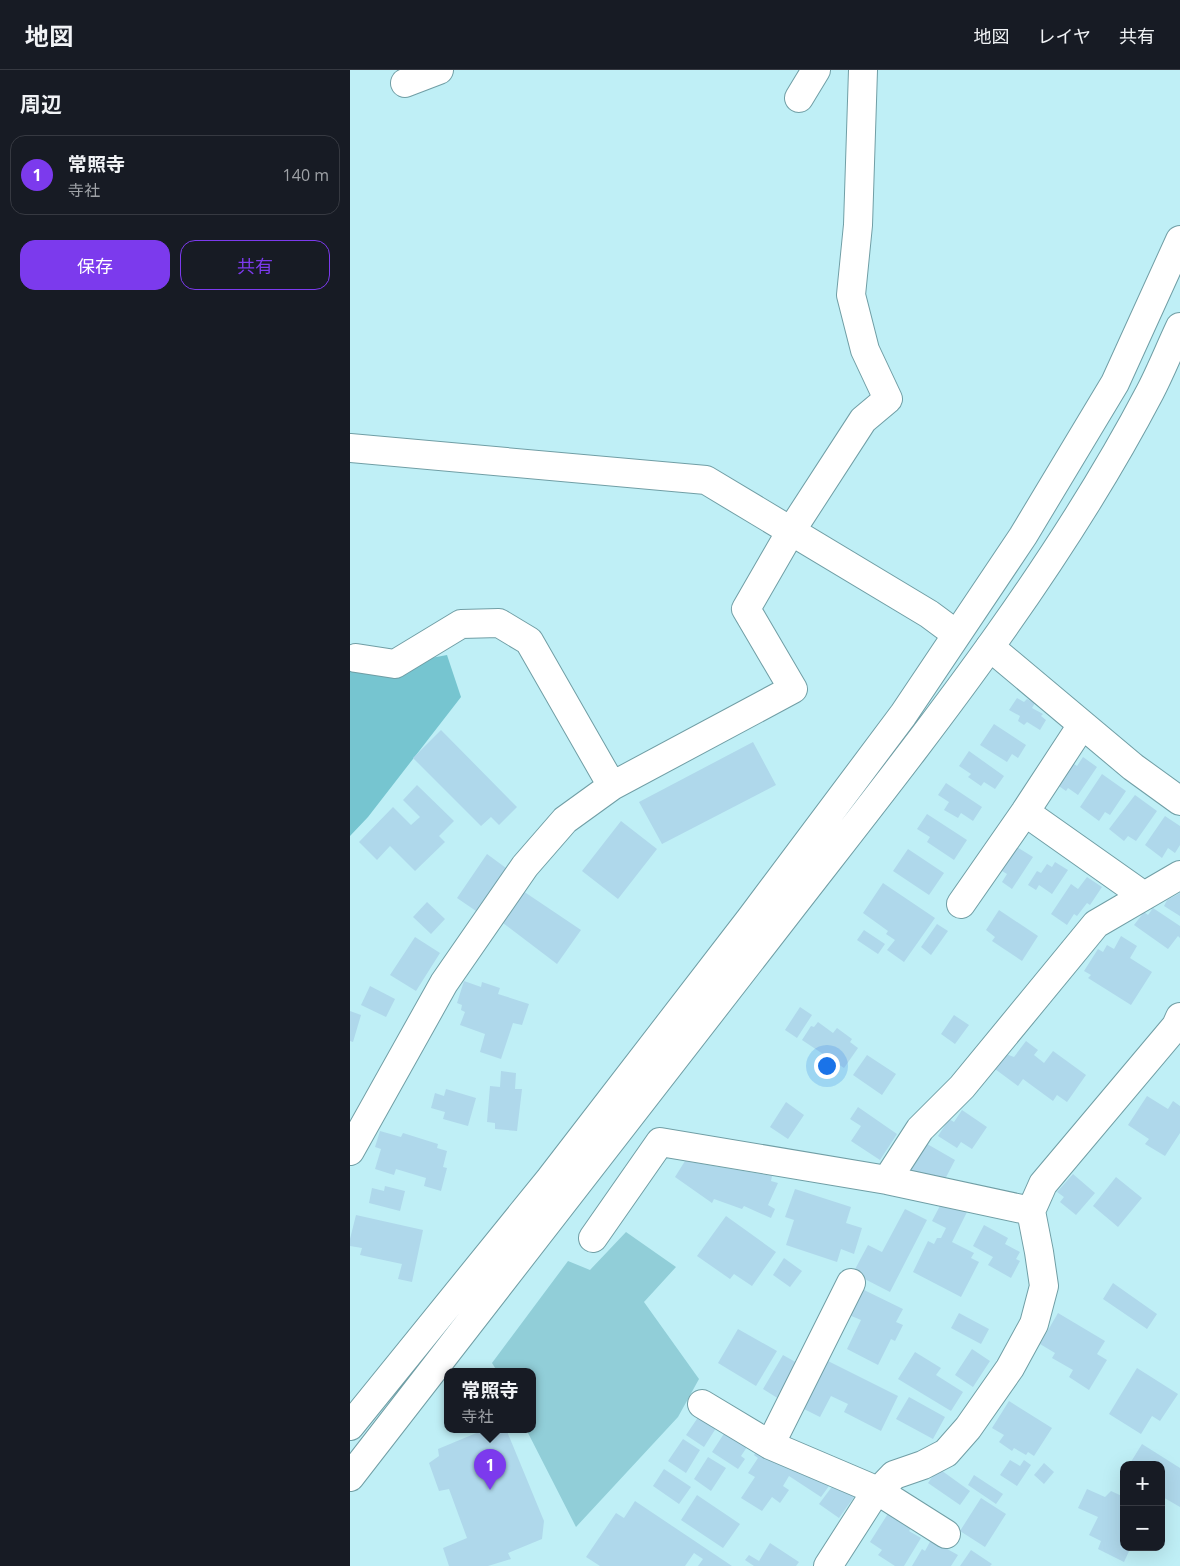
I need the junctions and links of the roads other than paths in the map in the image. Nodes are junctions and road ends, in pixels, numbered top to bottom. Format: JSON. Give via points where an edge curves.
{"nodes":[{"id":1,"x":439,"y":70,"type":"edge"},
{"id":2,"x":816,"y":70,"type":"edge"},
{"id":3,"x":863,"y":70,"type":"edge"},
{"id":4,"x":405,"y":83,"type":"dead end"},
{"id":5,"x":799,"y":98,"type":"dead end"},
{"id":6,"x":1180,"y":240,"type":"edge"},
{"id":7,"x":1180,"y":327,"type":"edge"},
{"id":8,"x":350,"y":448,"type":"edge"},
{"id":9,"x":791,"y":531,"type":"junction"},
{"id":10,"x":956,"y":634,"type":"junction"},
{"id":11,"x":990,"y":647,"type":"junction"},
{"id":12,"x":356,"y":658,"type":"dead end"},
{"id":13,"x":1082,"y":725,"type":"junction"},
{"id":14,"x":612,"y":786,"type":"junction"},
{"id":15,"x":1180,"y":801,"type":"edge"},
{"id":16,"x":1025,"y":812,"type":"junction"},
{"id":17,"x":1180,"y":875,"type":"edge"},
{"id":18,"x":1144,"y":896,"type":"junction"},
{"id":19,"x":961,"y":904,"type":"dead end"},
{"id":20,"x":1180,"y":1017,"type":"edge"},
{"id":21,"x":350,"y":1151,"type":"edge"},
{"id":22,"x":887,"y":1180,"type":"junction"},
{"id":23,"x":1031,"y":1211,"type":"junction"},
{"id":24,"x":593,"y":1238,"type":"dead end"},
{"id":25,"x":851,"y":1283,"type":"dead end"},
{"id":26,"x":702,"y":1404,"type":"dead end"},
{"id":27,"x":350,"y":1426,"type":"edge"},
{"id":28,"x":770,"y":1444,"type":"junction"},
{"id":29,"x":350,"y":1477,"type":"edge"},
{"id":30,"x":878,"y":1491,"type":"junction"},
{"id":31,"x":946,"y":1534,"type":"dead end"},
{"id":32,"x":828,"y":1566,"type":"edge"}],
"edges":[{"from":1,"to":4,"type":"street"},
{"from":2,"to":5,"type":"street"},
{"from":3,"to":9,"type":"street","via":[[858,225],[851,295],[865,350],[888,399],[863,420]]},
{"from":6,"to":10,"type":"street","via":[[1115,383],[1022,536]]},
{"from":7,"to":11,"type":"street","via":[[1115,456]]},
{"from":8,"to":9,"type":"street","via":[[706,480]]},
{"from":9,"to":10,"type":"street","via":[[929,614]]},
{"from":9,"to":14,"type":"street","via":[[746,609],[793,689]]},
{"from":10,"to":27,"type":"street","via":[[903,715],[751,918],[550,1179]]},
{"from":11,"to":13,"type":"street"},
{"from":11,"to":29,"type":"street","via":[[932,727]]},
{"from":12,"to":14,"type":"street","via":[[394,664],[461,624],[499,623],[529,642]]},
{"from":13,"to":15,"type":"street"},
{"from":13,"to":16,"type":"street"},
{"from":14,"to":21,"type":"street","via":[[565,820],[525,866],[444,984]]},
{"from":16,"to":18,"type":"street"},
{"from":16,"to":19,"type":"street"},
{"from":17,"to":18,"type":"street"},
{"from":18,"to":22,"type":"street","via":[[1096,924],[962,1087],[920,1129]]},
{"from":20,"to":23,"type":"street","via":[[1176,1026],[1043,1184]]},
{"from":22,"to":23,"type":"street"},
{"from":22,"to":24,"type":"street","via":[[660,1142]]},
{"from":23,"to":30,"type":"street","via":[[1044,1286],[1034,1324],[1010,1368],[973,1421],[946,1452],[923,1466],[894,1475]]},
{"from":25,"to":28,"type":"street"},
{"from":26,"to":28,"type":"street"},
{"from":28,"to":30,"type":"street"},
{"from":30,"to":31,"type":"street"},
{"from":30,"to":32,"type":"street"}]}
